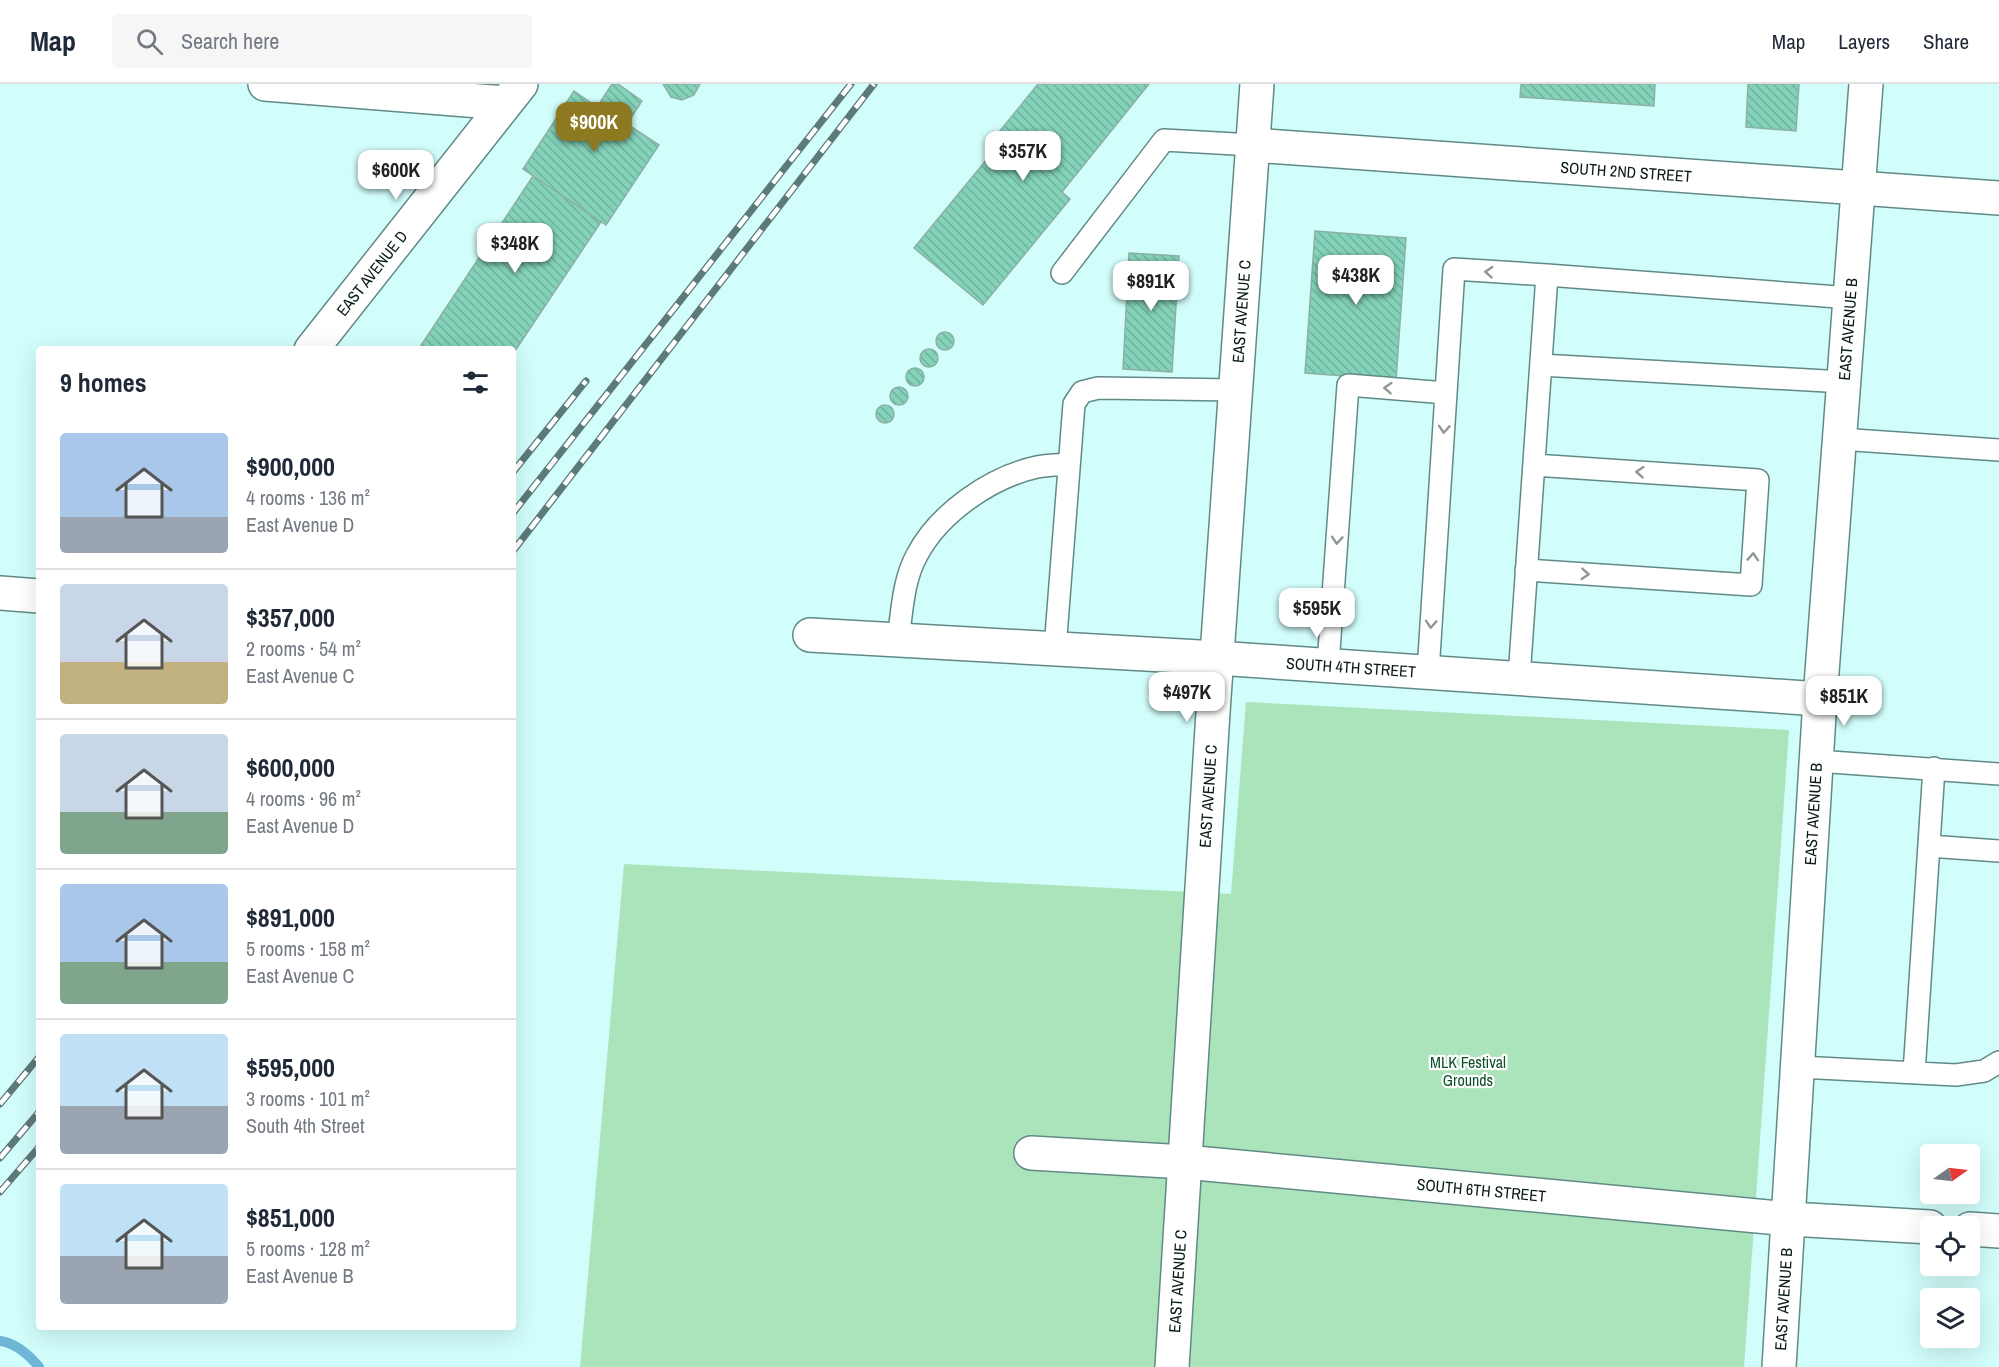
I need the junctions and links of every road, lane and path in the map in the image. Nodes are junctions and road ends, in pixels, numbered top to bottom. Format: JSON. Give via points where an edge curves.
{"nodes":[{"id":1,"x":265,"y":84,"type":"edge"},
{"id":2,"x":1257,"y":84,"type":"edge"},
{"id":3,"x":1866,"y":84,"type":"edge"},
{"id":4,"x":513,"y":94,"type":"edge"},
{"id":5,"x":1253,"y":145,"type":"junction"},
{"id":6,"x":1859,"y":189,"type":"junction"},
{"id":7,"x":1999,"y":198,"type":"edge"},
{"id":8,"x":1062,"y":273,"type":"dead end"},
{"id":9,"x":1547,"y":275,"type":"junction"},
{"id":10,"x":1851,"y":298,"type":"junction"},
{"id":11,"x":314,"y":346,"type":"edge"},
{"id":12,"x":1541,"y":365,"type":"junction"},
{"id":13,"x":1844,"y":382,"type":"junction"},
{"id":14,"x":1236,"y":390,"type":"junction"},
{"id":15,"x":1446,"y":393,"type":"junction"},
{"id":16,"x":1840,"y":439,"type":"junction"},
{"id":17,"x":1999,"y":450,"type":"edge"},
{"id":18,"x":1069,"y":464,"type":"junction"},
{"id":19,"x":1534,"y":465,"type":"junction"},
{"id":20,"x":1526,"y":570,"type":"junction"},
{"id":21,"x":0,"y":592,"type":"edge"},
{"id":22,"x":36,"y":596,"type":"edge"},
{"id":23,"x":810,"y":635,"type":"dead end"},
{"id":24,"x":898,"y":640,"type":"junction"},
{"id":25,"x":1055,"y":649,"type":"junction"},
{"id":26,"x":1217,"y":658,"type":"junction"},
{"id":27,"x":1328,"y":665,"type":"junction"},
{"id":28,"x":1428,"y":672,"type":"junction"},
{"id":29,"x":1519,"y":678,"type":"junction"},
{"id":30,"x":1820,"y":699,"type":"junction"},
{"id":31,"x":1817,"y":761,"type":"junction"},
{"id":32,"x":1934,"y":768,"type":"junction"},
{"id":33,"x":1999,"y":774,"type":"edge"},
{"id":34,"x":1929,"y":846,"type":"junction"},
{"id":35,"x":1999,"y":851,"type":"edge"},
{"id":36,"x":1999,"y":1062,"type":"edge"},
{"id":37,"x":1798,"y":1067,"type":"junction"},
{"id":38,"x":1914,"y":1073,"type":"junction"},
{"id":39,"x":1031,"y":1153,"type":"dead end"},
{"id":40,"x":1185,"y":1162,"type":"junction"},
{"id":41,"x":1790,"y":1219,"type":"junction"},
{"id":42,"x":1920,"y":1226,"type":"edge"},
{"id":43,"x":1980,"y":1230,"type":"edge"},
{"id":44,"x":1999,"y":1231,"type":"edge"},
{"id":45,"x":1173,"y":1367,"type":"edge"},
{"id":46,"x":1779,"y":1367,"type":"edge"}],
"edges":[{"from":1,"to":4,"type":"street"},
{"from":2,"to":5,"type":"street","name":"EAST AVENUE C"},
{"from":3,"to":6,"type":"street","name":"EAST AVENUE B"},
{"from":4,"to":11,"type":"street","name":"EAST AVENUE D"},
{"from":5,"to":6,"type":"street","name":"SOUTH 2ND STREET"},
{"from":5,"to":8,"type":"lane","via":[[1164,140]]},
{"from":5,"to":14,"type":"street","name":"EAST AVENUE C"},
{"from":6,"to":7,"type":"street","name":"SOUTH 2ND STREET"},
{"from":6,"to":10,"type":"street","name":"EAST AVENUE B"},
{"from":9,"to":10,"type":"lane"},
{"from":9,"to":12,"type":"lane"},
{"from":9,"to":15,"type":"lane","one_way":true,"via":[[1454,269]]},
{"from":10,"to":13,"type":"street","name":"EAST AVENUE B"},
{"from":12,"to":13,"type":"lane"},
{"from":12,"to":19,"type":"lane"},
{"from":13,"to":16,"type":"street","name":"EAST AVENUE B"},
{"from":14,"to":18,"type":"lane","via":[[1098,388],[1082,392],[1074,404]]},
{"from":14,"to":26,"type":"street","name":"EAST AVENUE C"},
{"from":15,"to":27,"type":"lane","one_way":true,"via":[[1348,385]]},
{"from":15,"to":28,"type":"lane","one_way":true},
{"from":16,"to":17,"type":"lane"},
{"from":16,"to":30,"type":"street","name":"EAST AVENUE B"},
{"from":18,"to":24,"type":"lane","via":[[1037,467],[985,488],[936,528],[916,555],[906,584]]},
{"from":18,"to":25,"type":"lane"},
{"from":19,"to":20,"type":"lane"},
{"from":20,"to":19,"type":"lane","one_way":true,"via":[[1751,585],[1758,480]]},
{"from":20,"to":29,"type":"lane"},
{"from":21,"to":22,"type":"street"},
{"from":23,"to":24,"type":"street","name":"SOUTH 4TH STREET"},
{"from":24,"to":25,"type":"street","name":"SOUTH 4TH STREET"},
{"from":25,"to":26,"type":"street","name":"SOUTH 4TH STREET"},
{"from":26,"to":27,"type":"street","name":"SOUTH 4TH STREET"},
{"from":26,"to":40,"type":"street","name":"EAST AVENUE C"},
{"from":27,"to":28,"type":"street","name":"SOUTH 4TH STREET"},
{"from":28,"to":29,"type":"street","name":"SOUTH 4TH STREET"},
{"from":29,"to":30,"type":"street","name":"SOUTH 4TH STREET"},
{"from":30,"to":31,"type":"street","name":"EAST AVENUE B"},
{"from":31,"to":32,"type":"lane"},
{"from":31,"to":37,"type":"street","name":"EAST AVENUE B"},
{"from":32,"to":33,"type":"lane"},
{"from":32,"to":34,"type":"lane"},
{"from":34,"to":35,"type":"lane"},
{"from":34,"to":38,"type":"lane"},
{"from":36,"to":38,"type":"lane","via":[[1984,1071],[1956,1075]]},
{"from":37,"to":38,"type":"lane"},
{"from":37,"to":41,"type":"street","name":"EAST AVENUE B"},
{"from":39,"to":40,"type":"street","name":"SOUTH 6TH STREET"},
{"from":40,"to":41,"type":"street","name":"SOUTH 6TH STREET"},
{"from":40,"to":45,"type":"street","name":"EAST AVENUE C"},
{"from":41,"to":42,"type":"street","name":"SOUTH 6TH STREET"},
{"from":41,"to":46,"type":"street","name":"EAST AVENUE B"},
{"from":43,"to":44,"type":"street"}]}
